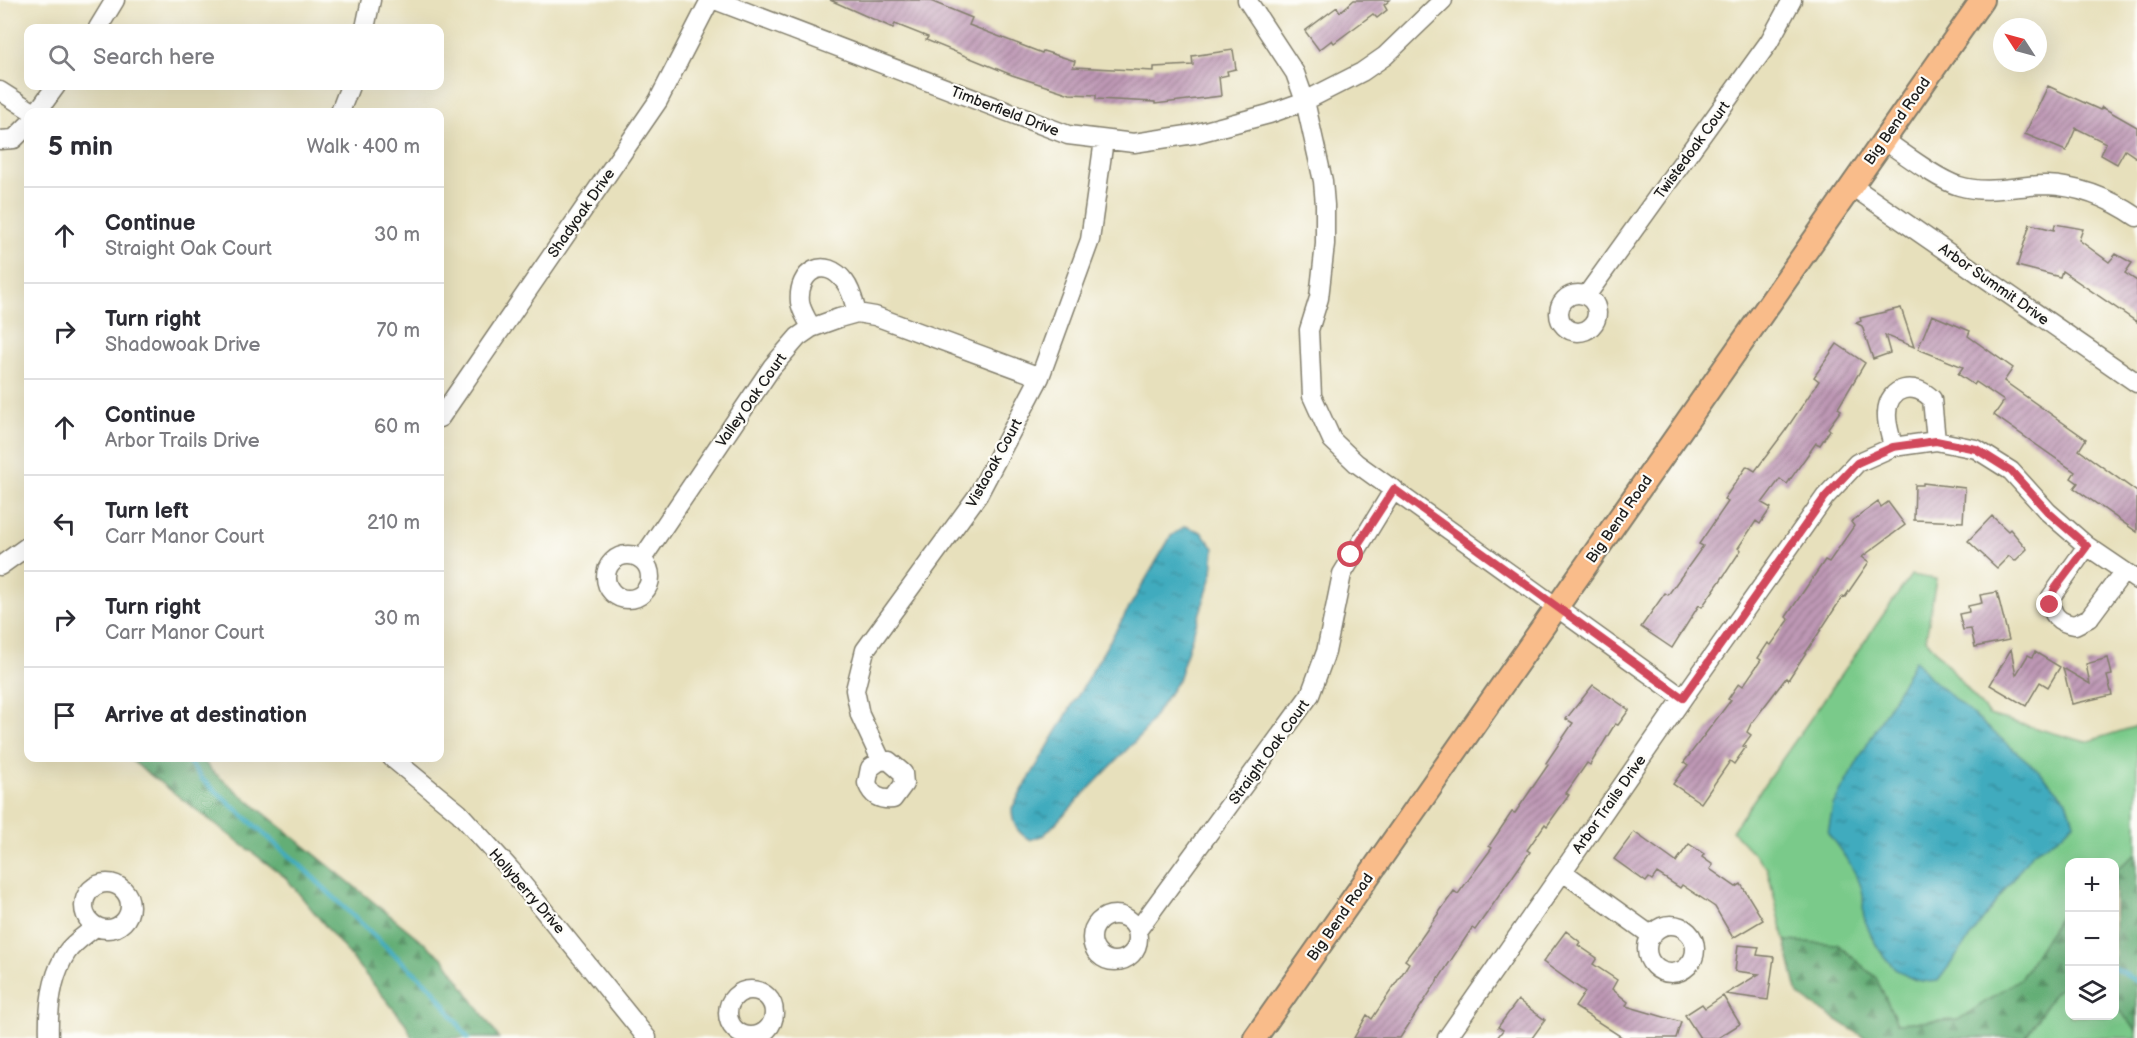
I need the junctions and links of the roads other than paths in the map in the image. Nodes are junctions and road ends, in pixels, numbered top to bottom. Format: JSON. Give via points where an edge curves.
{"nodes":[{"id":1,"x":115,"y":0,"type":"edge"},
{"id":2,"x":371,"y":0,"type":"edge"},
{"id":3,"x":710,"y":0,"type":"edge"},
{"id":4,"x":715,"y":0,"type":"edge"},
{"id":5,"x":1247,"y":0,"type":"edge"},
{"id":6,"x":1443,"y":0,"type":"edge"},
{"id":7,"x":1792,"y":0,"type":"edge"},
{"id":8,"x":1982,"y":0,"type":"edge"},
{"id":9,"x":100,"y":24,"type":"edge"},
{"id":10,"x":366,"y":24,"type":"edge"},
{"id":11,"x":54,"y":90,"type":"edge"},
{"id":12,"x":348,"y":90,"type":"edge"},
{"id":13,"x":0,"y":91,"type":"edge"},
{"id":14,"x":1305,"y":101,"type":"junction"},
{"id":15,"x":28,"y":108,"type":"edge"},
{"id":16,"x":38,"y":108,"type":"edge"},
{"id":17,"x":342,"y":108,"type":"edge"},
{"id":18,"x":24,"y":129,"type":"edge"},
{"id":19,"x":0,"y":140,"type":"edge"},
{"id":20,"x":1104,"y":140,"type":"junction"},
{"id":21,"x":1884,"y":140,"type":"junction"},
{"id":22,"x":1852,"y":186,"type":"junction"},
{"id":23,"x":2137,"y":217,"type":"edge"},
{"id":24,"x":1586,"y":296,"type":"dead end"},
{"id":25,"x":857,"y":313,"type":"junction"},
{"id":26,"x":811,"y":328,"type":"junction"},
{"id":27,"x":1040,"y":377,"type":"junction"},
{"id":28,"x":2137,"y":382,"type":"edge"},
{"id":29,"x":444,"y":412,"type":"edge"},
{"id":30,"x":1936,"y":441,"type":"junction"},
{"id":31,"x":1893,"y":447,"type":"junction"},
{"id":32,"x":1394,"y":489,"type":"junction"},
{"id":33,"x":2087,"y":546,"type":"junction"},
{"id":34,"x":24,"y":549,"type":"edge"},
{"id":35,"x":642,"y":559,"type":"dead end"},
{"id":36,"x":0,"y":566,"type":"edge"},
{"id":37,"x":2131,"y":575,"type":"edge"},
{"id":38,"x":1556,"y":608,"type":"junction"},
{"id":39,"x":1683,"y":698,"type":"junction"},
{"id":40,"x":881,"y":760,"type":"dead end"},
{"id":41,"x":397,"y":762,"type":"edge"},
{"id":42,"x":1563,"y":872,"type":"junction"},
{"id":43,"x":96,"y":927,"type":"dead end"},
{"id":44,"x":1137,"y":931,"type":"dead end"},
{"id":45,"x":1652,"y":936,"type":"dead end"},
{"id":46,"x":49,"y":1038,"type":"edge"},
{"id":47,"x":647,"y":1038,"type":"edge"},
{"id":48,"x":1255,"y":1038,"type":"edge"},
{"id":49,"x":1447,"y":1038,"type":"edge"}],
"edges":[{"from":1,"to":9,"type":"street"},
{"from":2,"to":10,"type":"street"},
{"from":3,"to":29,"type":"street","name":"Shadyoak Drive","via":[[658,101]]},
{"from":4,"to":20,"type":"street","name":"Timberfield Drive","via":[[1068,135]]},
{"from":5,"to":14,"type":"street","via":[[1295,74]]},
{"from":6,"to":14,"type":"street","name":"Timberfield Drive","via":[[1385,56]]},
{"from":7,"to":24,"type":"street","name":"Twistedoak Court","via":[[1769,42]]},
{"from":8,"to":21,"type":"main road","name":"Big Bend Road"},
{"from":11,"to":16,"type":"street"},
{"from":12,"to":17,"type":"street"},
{"from":13,"to":15,"type":"street"},
{"from":14,"to":20,"type":"street","name":"Timberfield Drive","via":[[1194,134],[1134,142]]},
{"from":14,"to":32,"type":"street","via":[[1323,181],[1325,244],[1319,298],[1309,330],[1312,396],[1332,440],[1356,463]]},
{"from":18,"to":19,"type":"street","via":[[14,140]]},
{"from":20,"to":27,"type":"street","name":"Vistaoak Court","via":[[1090,240]]},
{"from":21,"to":22,"type":"main road","name":"Big Bend Road"},
{"from":21,"to":23,"type":"street","via":[[1958,186],[2001,191],[2045,185],[2078,188]]},
{"from":22,"to":28,"type":"street","name":"Arbor Summit Drive"},
{"from":22,"to":38,"type":"main road","name":"Big Bend Road"},
{"from":25,"to":26,"type":"street","name":"Valley Oak Court"},
{"from":25,"to":26,"type":"street","via":[[845,282],[835,272],[817,268],[800,285],[800,305]]},
{"from":25,"to":27,"type":"street","via":[[884,319]]},
{"from":26,"to":35,"type":"street","name":"Valley Oak Court","via":[[772,367]]},
{"from":27,"to":40,"type":"street","name":"Vistaoak Court","via":[[978,495],[865,650],[855,690],[860,715]]},
{"from":30,"to":31,"type":"street"},
{"from":30,"to":31,"type":"street","via":[[1932,399],[1919,388],[1910,387],[1894,394],[1889,402],[1887,420]]},
{"from":30,"to":33,"type":"street","via":[[1976,449],[2011,471],[2048,512]]},
{"from":31,"to":39,"type":"street","name":"Arbor Trails Drive","via":[[1857,463],[1825,497]]},
{"from":32,"to":38,"type":"street"},
{"from":32,"to":44,"type":"street","name":"Straight Oak Court","via":[[1342,574],[1326,652],[1310,695]]},
{"from":33,"to":37,"type":"street"},
{"from":33,"to":37,"type":"street","via":[[2051,597],[2053,613],[2060,621],[2075,625],[2089,618]]},
{"from":34,"to":36,"type":"street"},
{"from":38,"to":39,"type":"street"},
{"from":38,"to":48,"type":"main road","name":"Big Bend Road"},
{"from":39,"to":42,"type":"street","name":"Arbor Trails Drive"},
{"from":41,"to":47,"type":"street","name":"Hollyberry Drive","via":[[459,813],[511,870]]},
{"from":42,"to":45,"type":"street"},
{"from":42,"to":49,"type":"street","name":"Arbor Trails Drive"},
{"from":43,"to":46,"type":"street","via":[[68,950],[62,962],[51,999]]}]}
